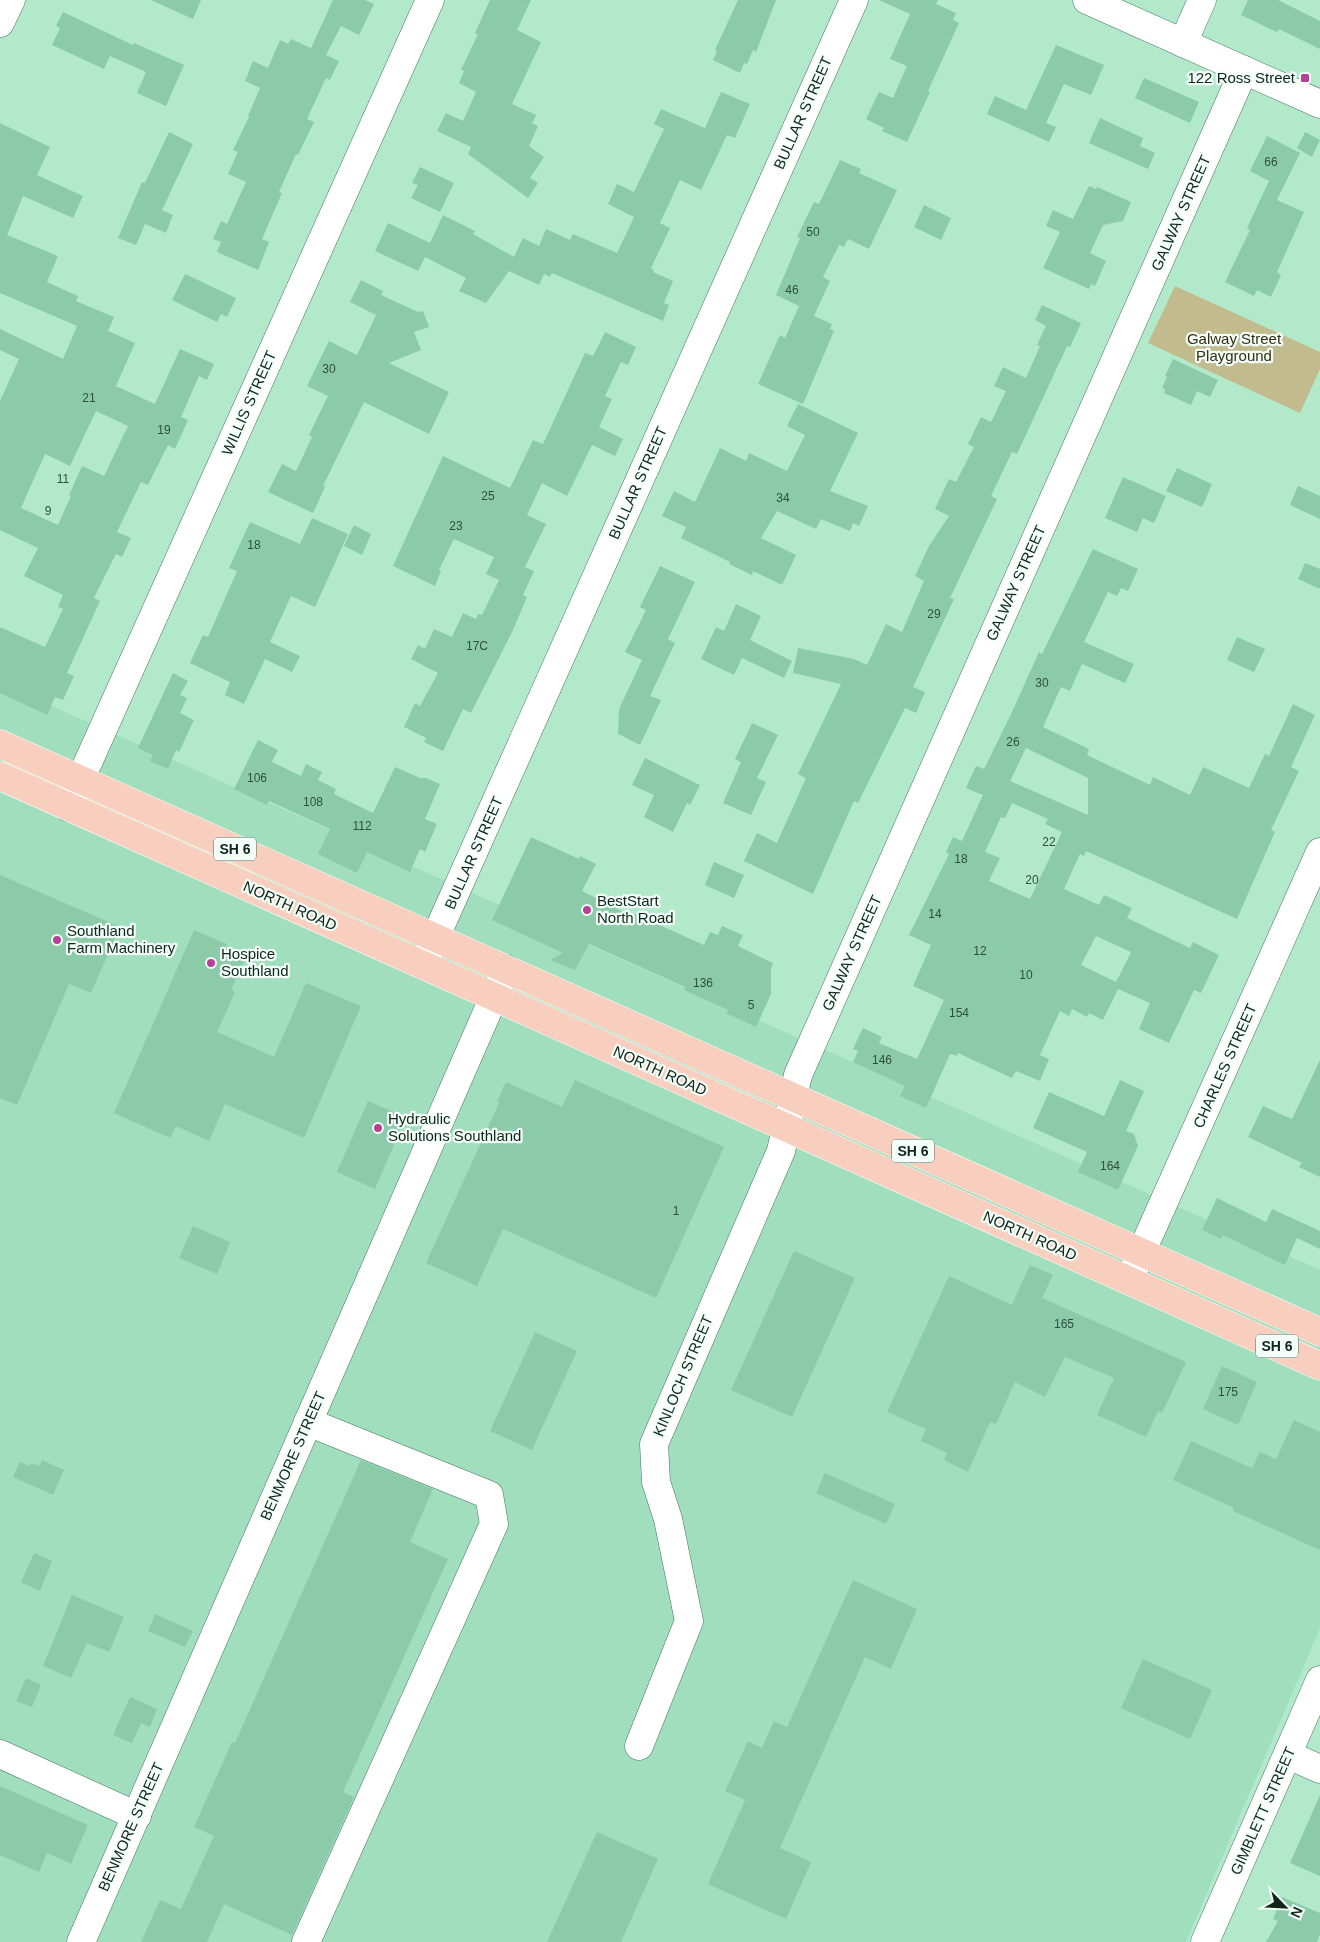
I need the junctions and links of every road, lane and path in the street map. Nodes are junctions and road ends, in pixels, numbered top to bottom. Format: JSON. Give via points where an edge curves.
{"nodes":[{"id":1,"x":11,"y":0,"type":"edge"},
{"id":2,"x":430,"y":0,"type":"edge"},
{"id":3,"x":854,"y":0,"type":"edge"},
{"id":4,"x":1087,"y":0,"type":"edge"},
{"id":5,"x":1202,"y":0,"type":"edge"},
{"id":6,"x":0,"y":23,"type":"edge"},
{"id":7,"x":1183,"y":42,"type":"junction"},
{"id":8,"x":1244,"y":70,"type":"junction"},
{"id":9,"x":1320,"y":104,"type":"edge"},
{"id":10,"x":0,"y":744,"type":"edge"},
{"id":11,"x":0,"y":776,"type":"edge"},
{"id":12,"x":81,"y":780,"type":"junction"},
{"id":13,"x":68,"y":806,"type":"junction"},
{"id":14,"x":1320,"y":852,"type":"edge"},
{"id":15,"x":436,"y":938,"type":"junction"},
{"id":16,"x":423,"y":965,"type":"junction"},
{"id":17,"x":506,"y":969,"type":"junction"},
{"id":18,"x":494,"y":997,"type":"junction"},
{"id":19,"x":792,"y":1097,"type":"junction"},
{"id":20,"x":785,"y":1127,"type":"junction"},
{"id":21,"x":1142,"y":1253,"type":"junction"},
{"id":22,"x":1129,"y":1280,"type":"junction"},
{"id":23,"x":1320,"y":1332,"type":"edge"},
{"id":24,"x":1320,"y":1366,"type":"edge"},
{"id":25,"x":308,"y":1422,"type":"junction"},
{"id":26,"x":1320,"y":1680,"type":"edge"},
{"id":27,"x":639,"y":1746,"type":"dead end"},
{"id":28,"x":0,"y":1754,"type":"edge"},
{"id":29,"x":1288,"y":1755,"type":"junction"},
{"id":30,"x":1320,"y":1769,"type":"edge"},
{"id":31,"x":137,"y":1816,"type":"junction"},
{"id":32,"x":80,"y":1942,"type":"edge"},
{"id":33,"x":306,"y":1942,"type":"edge"},
{"id":34,"x":1204,"y":1942,"type":"edge"}],
"edges":[{"from":1,"to":6,"type":"street"},
{"from":2,"to":12,"type":"street","name":"WILLIS STREET"},
{"from":3,"to":15,"type":"street","name":"BULLAR STREET"},
{"from":4,"to":7,"type":"street"},
{"from":5,"to":7,"type":"street"},
{"from":7,"to":8,"type":"street"},
{"from":8,"to":9,"type":"street"},
{"from":8,"to":19,"type":"street","name":"GALWAY STREET","via":[[795,1081]]},
{"from":10,"to":12,"type":"main road","name":"NORTH ROAD","number":"SH 6"},
{"from":11,"to":13,"type":"main road","name":"NORTH ROAD","number":"SH 6"},
{"from":12,"to":13,"type":"street","name":"WILLIS STREET"},
{"from":12,"to":15,"type":"main road","name":"NORTH ROAD","number":"SH 6"},
{"from":13,"to":16,"type":"main road","name":"NORTH ROAD","number":"SH 6"},
{"from":14,"to":21,"type":"street","name":"CHARLES STREET"},
{"from":15,"to":16,"type":"street","name":"BULLAR STREET"},
{"from":15,"to":17,"type":"main road","name":"NORTH ROAD","number":"SH 6"},
{"from":16,"to":18,"type":"main road","name":"NORTH ROAD","number":"SH 6"},
{"from":17,"to":18,"type":"street","name":"BENMORE STREET"},
{"from":17,"to":19,"type":"main road","name":"NORTH ROAD","number":"SH 6"},
{"from":18,"to":20,"type":"main road","name":"NORTH ROAD","number":"SH 6"},
{"from":18,"to":25,"type":"street","name":"BENMORE STREET"},
{"from":19,"to":20,"type":"street","name":"KINLOCH STREET"},
{"from":19,"to":21,"type":"main road","name":"NORTH ROAD","number":"SH 6"},
{"from":20,"to":22,"type":"main road","name":"NORTH ROAD","number":"SH 6"},
{"from":20,"to":27,"type":"street","name":"KINLOCH STREET","via":[[781,1151],[654,1444],[656,1482],[668,1519],[689,1621]]},
{"from":21,"to":22,"type":"street","name":"CHARLES STREET"},
{"from":21,"to":23,"type":"main road","name":"NORTH ROAD","number":"SH 6"},
{"from":22,"to":24,"type":"main road","name":"NORTH ROAD","number":"SH 6"},
{"from":25,"to":31,"type":"street","name":"BENMORE STREET"},
{"from":25,"to":33,"type":"street","via":[[489,1495],[494,1524]]},
{"from":26,"to":29,"type":"street","name":"GIMBLETT STREET"},
{"from":28,"to":31,"type":"street"},
{"from":29,"to":30,"type":"street"},
{"from":29,"to":34,"type":"street","name":"GIMBLETT STREET"},
{"from":31,"to":32,"type":"street","name":"BENMORE STREET"}]}
